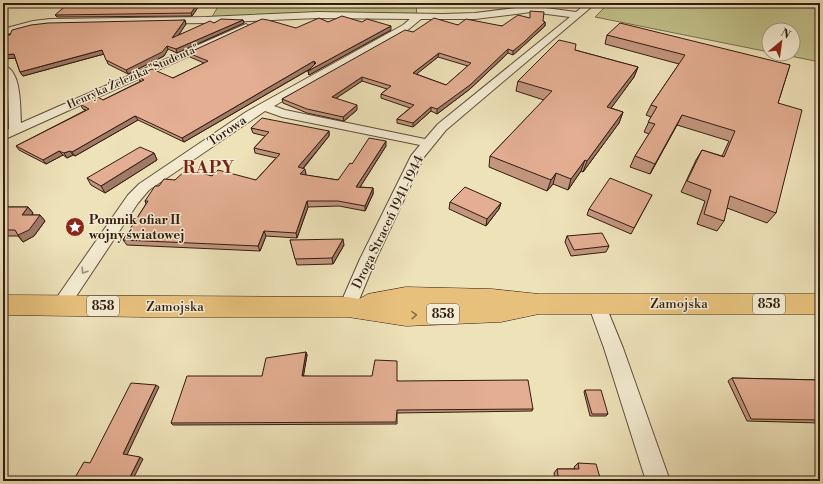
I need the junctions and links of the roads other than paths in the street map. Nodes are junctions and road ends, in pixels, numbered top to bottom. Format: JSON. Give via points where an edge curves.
{"nodes":[{"id":1,"x":592,"y":3,"type":"edge"},
{"id":2,"x":577,"y":15,"type":"junction"},
{"id":3,"x":262,"y":18,"type":"junction"},
{"id":4,"x":417,"y":18,"type":"junction"},
{"id":5,"x":3,"y":32,"type":"edge"},
{"id":6,"x":3,"y":68,"type":"edge"},
{"id":7,"x":265,"y":107,"type":"junction"},
{"id":8,"x":11,"y":129,"type":"edge"},
{"id":9,"x":3,"y":136,"type":"edge"},
{"id":10,"x":427,"y":143,"type":"junction"},
{"id":11,"x":598,"y":304,"type":"junction"},
{"id":12,"x":820,"y":304,"type":"edge"},
{"id":13,"x":3,"y":305,"type":"edge"},
{"id":14,"x":61,"y":305,"type":"junction"},
{"id":15,"x":348,"y":307,"type":"junction"},
{"id":16,"x":658,"y":481,"type":"edge"}],
"edges":[{"from":1,"to":2,"type":"street","name":"Droga Straceń 1941-1944"},
{"from":2,"to":4,"type":"street","via":[[525,9],[475,16]]},
{"from":2,"to":10,"type":"street","name":"Droga Straceń 1941-1944","via":[[442,127]]},
{"from":3,"to":4,"type":"street","via":[[318,15]]},
{"from":3,"to":5,"type":"street","via":[[50,22]]},
{"from":3,"to":8,"type":"street","name":"Henryka Żelezika \"Studenta\""},
{"from":4,"to":7,"type":"street","name":"Torowa","via":[[406,27]]},
{"from":6,"to":8,"type":"street","via":[[9,73],[14,94]]},
{"from":7,"to":10,"type":"street","via":[[282,113]]},
{"from":7,"to":14,"type":"street","name":"Torowa","one_way":true,"via":[[144,187]]},
{"from":8,"to":9,"type":"street","name":"Henryka Żelezika \"Studenta\""},
{"from":10,"to":15,"type":"street","name":"Droga Straceń 1941-1944","via":[[418,156],[375,245]]},
{"from":11,"to":12,"type":"main road","name":"Zamojska","number":"858"},
{"from":11,"to":15,"type":"main road","name":"Zamojska","number":"858","via":[[539,304],[501,312],[406,316]]},
{"from":11,"to":16,"type":"street"},
{"from":13,"to":14,"type":"main road","name":"Zamojska","number":"858"},
{"from":14,"to":15,"type":"main road","name":"Zamojska","number":"858"}]}
